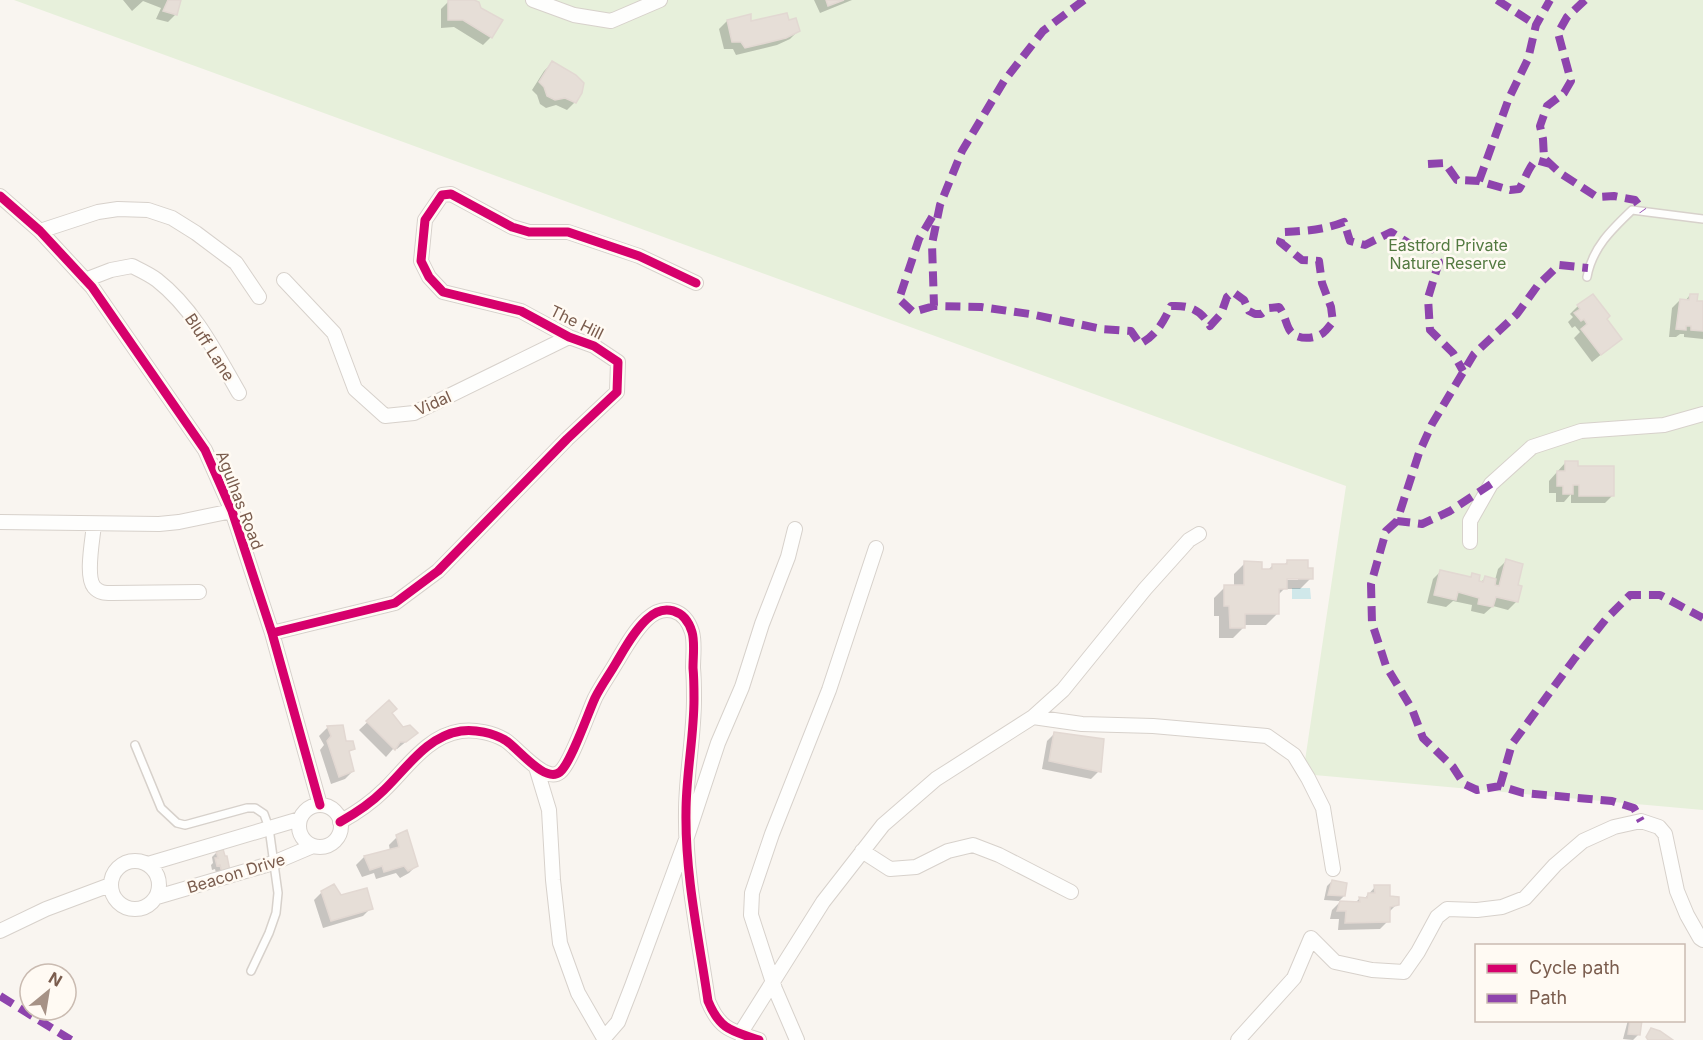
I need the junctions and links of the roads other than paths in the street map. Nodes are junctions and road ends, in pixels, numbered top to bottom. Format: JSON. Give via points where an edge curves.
{"nodes":[{"id":1,"x":533,"y":0,"type":"edge"},
{"id":2,"x":660,"y":0,"type":"edge"},
{"id":3,"x":0,"y":196,"type":"edge"},
{"id":4,"x":1703,"y":219,"type":"edge"},
{"id":5,"x":40,"y":231,"type":"junction"},
{"id":6,"x":1587,"y":277,"type":"dead end"},
{"id":7,"x":86,"y":280,"type":"junction"},
{"id":8,"x":284,"y":280,"type":"dead end"},
{"id":9,"x":696,"y":283,"type":"dead end"},
{"id":10,"x":259,"y":297,"type":"dead end"},
{"id":11,"x":569,"y":337,"type":"junction"},
{"id":12,"x":239,"y":393,"type":"dead end"},
{"id":13,"x":1703,"y":414,"type":"edge"},
{"id":14,"x":232,"y":511,"type":"junction"},
{"id":15,"x":0,"y":522,"type":"edge"},
{"id":16,"x":94,"y":524,"type":"junction"},
{"id":17,"x":795,"y":529,"type":"dead end"},
{"id":18,"x":1199,"y":534,"type":"dead end"},
{"id":19,"x":1470,"y":542,"type":"dead end"},
{"id":20,"x":876,"y":548,"type":"dead end"},
{"id":21,"x":199,"y":592,"type":"dead end"},
{"id":22,"x":272,"y":633,"type":"junction"},
{"id":23,"x":1033,"y":717,"type":"junction"},
{"id":24,"x":135,"y":745,"type":"dead end"},
{"id":25,"x":536,"y":767,"type":"junction"},
{"id":26,"x":320,"y":806,"type":"junction"},
{"id":27,"x":300,"y":819,"type":"junction"},
{"id":28,"x":340,"y":822,"type":"junction"},
{"id":29,"x":269,"y":828,"type":"junction"},
{"id":30,"x":687,"y":837,"type":"junction"},
{"id":31,"x":313,"y":846,"type":"junction"},
{"id":32,"x":862,"y":851,"type":"junction"},
{"id":33,"x":273,"y":863,"type":"junction"},
{"id":34,"x":148,"y":864,"type":"junction"},
{"id":35,"x":1332,"y":869,"type":"dead end"},
{"id":36,"x":110,"y":885,"type":"junction"},
{"id":37,"x":1071,"y":892,"type":"dead end"},
{"id":38,"x":157,"y":897,"type":"junction"},
{"id":39,"x":0,"y":931,"type":"edge"},
{"id":40,"x":1703,"y":939,"type":"edge"},
{"id":41,"x":251,"y":971,"type":"dead end"},
{"id":42,"x":773,"y":981,"type":"junction"},
{"id":43,"x":740,"y":1034,"type":"junction"},
{"id":44,"x":604,"y":1039,"type":"edge"},
{"id":45,"x":759,"y":1040,"type":"edge"},
{"id":46,"x":797,"y":1040,"type":"edge"},
{"id":47,"x":1238,"y":1040,"type":"edge"}],
"edges":[{"from":1,"to":2,"type":"street","via":[[574,15],[612,21]]},
{"from":3,"to":5,"type":"street","name":"Agulhas Road"},
{"from":4,"to":6,"type":"lane","via":[[1632,210],[1603,239]]},
{"from":5,"to":7,"type":"street","name":"Agulhas Road"},
{"from":5,"to":10,"type":"street","via":[[98,212],[148,210],[172,218],[236,263]]},
{"from":7,"to":12,"type":"street","name":"Bluff Lane","via":[[132,266],[155,278],[201,328]]},
{"from":7,"to":14,"type":"street","name":"Agulhas Road","via":[[205,450]]},
{"from":8,"to":11,"type":"street","name":"Vidal","via":[[334,333],[355,389],[385,416],[414,413]]},
{"from":9,"to":11,"type":"street","name":"The Hill","via":[[639,255],[568,232],[529,232],[512,227],[451,194],[442,195],[425,220],[421,261],[436,285],[443,292],[520,311]]},
{"from":11,"to":22,"type":"street","name":"The Hill","via":[[594,346],[618,362],[617,392],[438,571],[395,603]]},
{"from":13,"to":19,"type":"street","via":[[1664,425],[1581,431],[1532,447],[1491,484],[1470,520]]},
{"from":14,"to":16,"type":"street","name":"Agulhas Road","via":[[159,524]]},
{"from":14,"to":22,"type":"street","name":"Agulhas Road"},
{"from":15,"to":16,"type":"street","name":"Agulhas Road"},
{"from":16,"to":21,"type":"street","via":[[90,573],[101,593]]},
{"from":17,"to":30,"type":"street"},
{"from":18,"to":23,"type":"street","via":[[1145,589],[1063,690]]},
{"from":20,"to":42,"type":"street","via":[[829,690],[752,893],[751,915]]},
{"from":22,"to":26,"type":"street","name":"Agulhas Road"},
{"from":23,"to":32,"type":"street","via":[[936,779],[883,825]]},
{"from":23,"to":35,"type":"street","via":[[1082,724],[1268,736],[1294,755],[1323,808]]},
{"from":24,"to":29,"type":"lane","via":[[161,808],[177,823],[185,825],[255,808],[264,814]]},
{"from":25,"to":28,"type":"street","via":[[519,750],[492,734],[462,731],[443,736],[428,745],[365,807]]},
{"from":25,"to":30,"type":"street","via":[[555,774],[561,771],[596,696],[635,633],[648,617],[664,609],[679,612],[692,633],[694,700]]},
{"from":25,"to":44,"type":"street","via":[[549,810],[560,943],[578,993]]},
{"from":26,"to":27,"type":"street","via":[[308,809]]},
{"from":26,"to":28,"type":"street","via":[[335,812]]},
{"from":27,"to":29,"type":"street","name":"Beacon Drive"},
{"from":27,"to":31,"type":"street","via":[[303,838]]},
{"from":28,"to":31,"type":"street","via":[[334,842]]},
{"from":29,"to":33,"type":"lane"},
{"from":29,"to":34,"type":"street","name":"Beacon Drive"},
{"from":30,"to":43,"type":"street","via":[[708,1001],[714,1017]]},
{"from":30,"to":44,"type":"street","via":[[618,1022]]},
{"from":31,"to":33,"type":"street","name":"Beacon Drive"},
{"from":32,"to":37,"type":"street","via":[[890,869],[916,867],[948,851],[974,845]]},
{"from":32,"to":42,"type":"street","via":[[823,902]]},
{"from":33,"to":38,"type":"street","name":"Beacon Drive"},
{"from":33,"to":41,"type":"lane","via":[[278,893],[276,913]]},
{"from":34,"to":36,"type":"street","via":[[123,863]]},
{"from":34,"to":38,"type":"street","via":[[158,879]]},
{"from":36,"to":38,"type":"street","via":[[117,902],[134,910],[151,904]]},
{"from":36,"to":39,"type":"street"},
{"from":40,"to":47,"type":"street","via":[[1677,891],[1665,834],[1659,827],[1641,821],[1614,827],[1583,841],[1525,898],[1503,908],[1447,909],[1437,917],[1404,972],[1335,962],[1311,938],[1294,978]]},
{"from":42,"to":43,"type":"street"},
{"from":42,"to":46,"type":"street"},
{"from":43,"to":45,"type":"street"}]}
